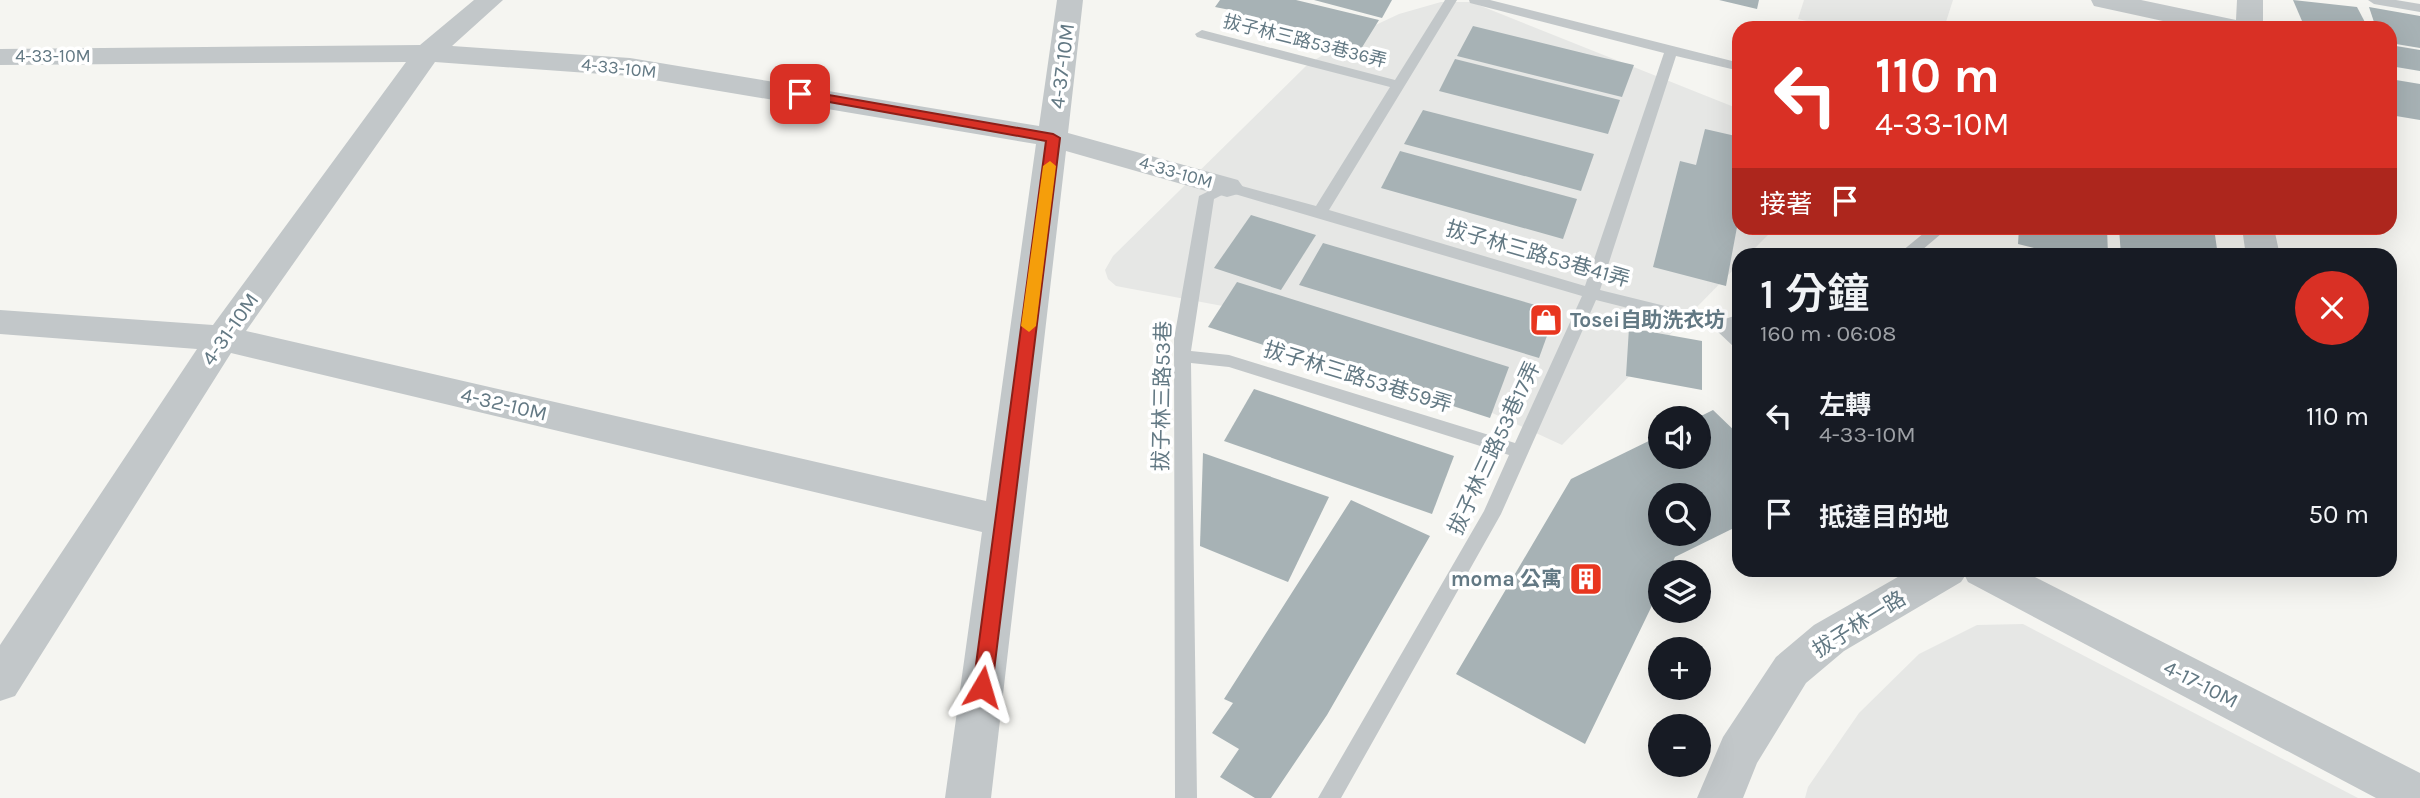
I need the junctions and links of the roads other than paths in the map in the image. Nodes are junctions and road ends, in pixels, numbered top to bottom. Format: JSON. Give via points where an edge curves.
{"nodes":[{"id":1,"x":490,"y":0,"type":"edge"},
{"id":2,"x":1070,"y":0,"type":"edge"},
{"id":3,"x":1451,"y":0,"type":"edge"},
{"id":4,"x":1475,"y":0,"type":"edge"},
{"id":5,"x":2104,"y":0,"type":"edge"},
{"id":6,"x":2250,"y":0,"type":"edge"},
{"id":7,"x":2374,"y":0,"type":"edge"},
{"id":8,"x":2420,"y":8,"type":"edge"},
{"id":9,"x":2201,"y":21,"type":"edge"},
{"id":10,"x":2249,"y":21,"type":"edge"},
{"id":11,"x":1202,"y":34,"type":"dead end"},
{"id":12,"x":1671,"y":51,"type":"junction"},
{"id":13,"x":427,"y":53,"type":"junction"},
{"id":14,"x":0,"y":57,"type":"edge"},
{"id":15,"x":1732,"y":65,"type":"edge"},
{"id":16,"x":1399,"y":85,"type":"junction"},
{"id":17,"x":1053,"y":138,"type":"junction"},
{"id":18,"x":1227,"y":187,"type":"junction"},
{"id":19,"x":1320,"y":212,"type":"junction"},
{"id":20,"x":1931,"y":235,"type":"edge"},
{"id":21,"x":1914,"y":248,"type":"edge"},
{"id":22,"x":1591,"y":293,"type":"junction"},
{"id":23,"x":0,"y":322,"type":"edge"},
{"id":24,"x":1732,"y":323,"type":"edge"},
{"id":25,"x":1722,"y":326,"type":"junction"},
{"id":26,"x":1732,"y":335,"type":"edge"},
{"id":27,"x":222,"y":338,"type":"junction"},
{"id":28,"x":1182,"y":356,"type":"junction"},
{"id":29,"x":1520,"y":451,"type":"junction"},
{"id":30,"x":1004,"y":521,"type":"junction"},
{"id":31,"x":1935,"y":577,"type":"edge"},
{"id":32,"x":1996,"y":577,"type":"edge"},
{"id":33,"x":0,"y":682,"type":"edge"},
{"id":34,"x":2420,"y":797,"type":"edge"},
{"id":35,"x":968,"y":798,"type":"edge"},
{"id":36,"x":1186,"y":798,"type":"edge"},
{"id":37,"x":1329,"y":798,"type":"edge"},
{"id":38,"x":1720,"y":798,"type":"edge"}],
"edges":[{"from":1,"to":13,"type":"street","name":"4-31-10M"},
{"from":2,"to":17,"type":"street","name":"4-37-10M"},
{"from":3,"to":16,"type":"lane"},
{"from":4,"to":12,"type":"lane"},
{"from":5,"to":9,"type":"street"},
{"from":6,"to":10,"type":"street"},
{"from":7,"to":8,"type":"lane"},
{"from":11,"to":16,"type":"lane","name":"拔子林三路53巷36弄"},
{"from":12,"to":15,"type":"lane"},
{"from":12,"to":22,"type":"lane","name":"拔子林三路53巷17弄"},
{"from":13,"to":14,"type":"street","name":"4-33-10M"},
{"from":13,"to":17,"type":"street","name":"4-33-10M","via":[[630,67]]},
{"from":13,"to":27,"type":"street","name":"4-31-10M"},
{"from":16,"to":19,"type":"lane"},
{"from":17,"to":18,"type":"street","name":"4-33-10M"},
{"from":17,"to":30,"type":"street","name":"4-37-10M"},
{"from":18,"to":19,"type":"lane"},
{"from":18,"to":28,"type":"lane","name":"拔子林三路53巷","via":[[1206,196]]},
{"from":19,"to":22,"type":"lane","name":"拔子林三路53巷41弄"},
{"from":20,"to":21,"type":"lane"},
{"from":22,"to":25,"type":"lane","name":"拔子林三路53巷41弄"},
{"from":22,"to":29,"type":"lane","name":"拔子林三路53巷17弄"},
{"from":23,"to":27,"type":"street","name":"4-32-10M"},
{"from":24,"to":25,"type":"lane"},
{"from":25,"to":26,"type":"lane","name":"拔子林三路53巷41弄"},
{"from":27,"to":30,"type":"street","name":"4-32-10M"},
{"from":27,"to":33,"type":"street","name":"4-31-10M"},
{"from":28,"to":29,"type":"lane","name":"拔子林三路53巷59弄","via":[[1230,361]]},
{"from":28,"to":36,"type":"lane","name":"拔子林三路53巷"},
{"from":29,"to":37,"type":"lane","name":"拔子林三路53巷17弄","via":[[1492,514]]},
{"from":30,"to":35,"type":"street","name":"4-37-10M"},
{"from":31,"to":38,"type":"street","name":"拔子林一路","via":[[1829,638],[1791,670],[1739,752]]},
{"from":32,"to":34,"type":"street","name":"4-17-10M"}]}
